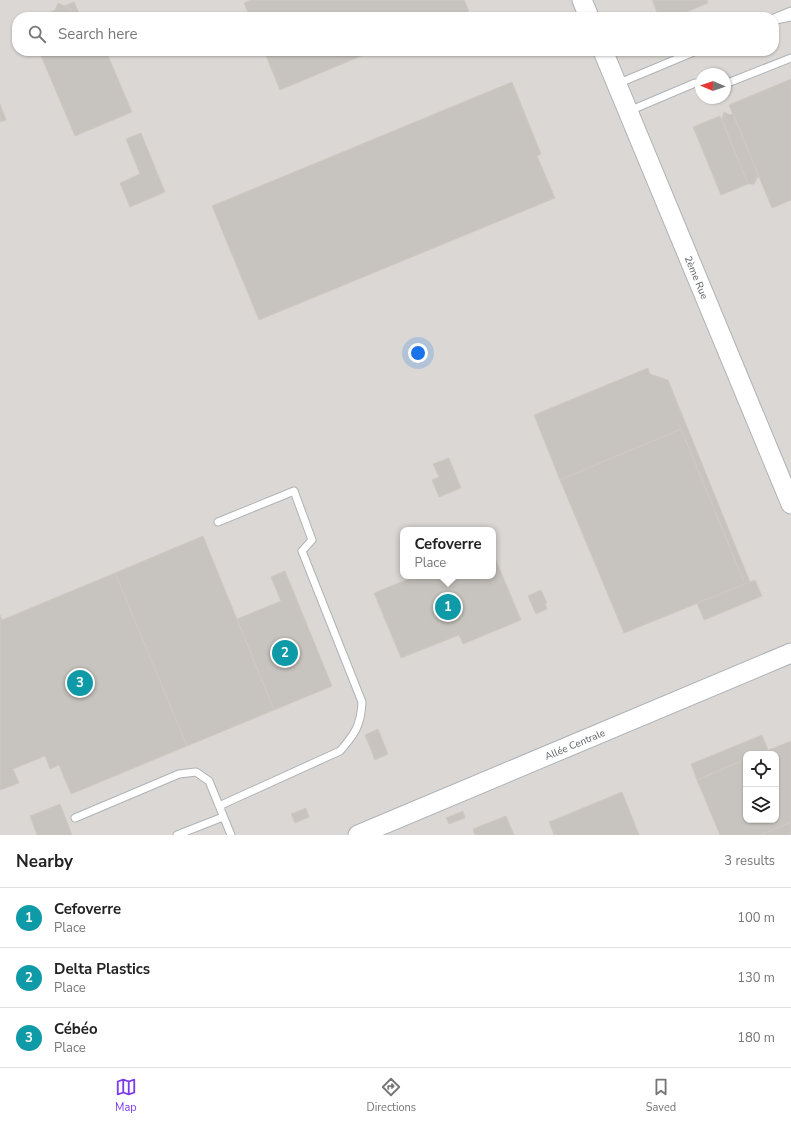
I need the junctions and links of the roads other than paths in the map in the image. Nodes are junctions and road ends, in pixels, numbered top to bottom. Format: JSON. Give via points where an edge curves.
{"nodes":[{"id":1,"x":582,"y":0,"type":"edge"},
{"id":2,"x":791,"y":10,"type":"edge"},
{"id":3,"x":587,"y":12,"type":"edge"},
{"id":4,"x":779,"y":16,"type":"edge"},
{"id":5,"x":791,"y":18,"type":"edge"},
{"id":6,"x":779,"y":19,"type":"edge"},
{"id":7,"x":605,"y":56,"type":"edge"},
{"id":8,"x":684,"y":56,"type":"edge"},
{"id":9,"x":791,"y":58,"type":"edge"},
{"id":10,"x":731,"y":82,"type":"edge"},
{"id":11,"x":695,"y":83,"type":"edge"},
{"id":12,"x":617,"y":84,"type":"junction"},
{"id":13,"x":628,"y":112,"type":"junction"},
{"id":14,"x":791,"y":504,"type":"edge"},
{"id":15,"x":218,"y":522,"type":"dead end"},
{"id":16,"x":791,"y":653,"type":"edge"},
{"id":17,"x":219,"y":806,"type":"junction"},
{"id":18,"x":223,"y":817,"type":"junction"},
{"id":19,"x":75,"y":818,"type":"dead end"},
{"id":20,"x":177,"y":835,"type":"edge"},
{"id":21,"x":230,"y":835,"type":"edge"},
{"id":22,"x":358,"y":835,"type":"edge"}],
"edges":[{"from":1,"to":3,"type":"street"},
{"from":2,"to":4,"type":"lane"},
{"from":5,"to":6,"type":"lane"},
{"from":7,"to":12,"type":"street","name":"2ème Rue"},
{"from":8,"to":12,"type":"lane"},
{"from":9,"to":10,"type":"lane"},
{"from":11,"to":13,"type":"lane"},
{"from":12,"to":13,"type":"street","name":"2ème Rue"},
{"from":13,"to":14,"type":"street","name":"2ème Rue"},
{"from":15,"to":17,"type":"lane","via":[[294,491],[312,540],[302,550],[362,702],[362,716],[354,735],[340,751]]},
{"from":16,"to":22,"type":"street","name":"Allée Centrale"},
{"from":17,"to":18,"type":"lane"},
{"from":17,"to":19,"type":"lane","via":[[209,781],[196,772],[179,774]]},
{"from":18,"to":20,"type":"lane"},
{"from":18,"to":21,"type":"lane"}]}
